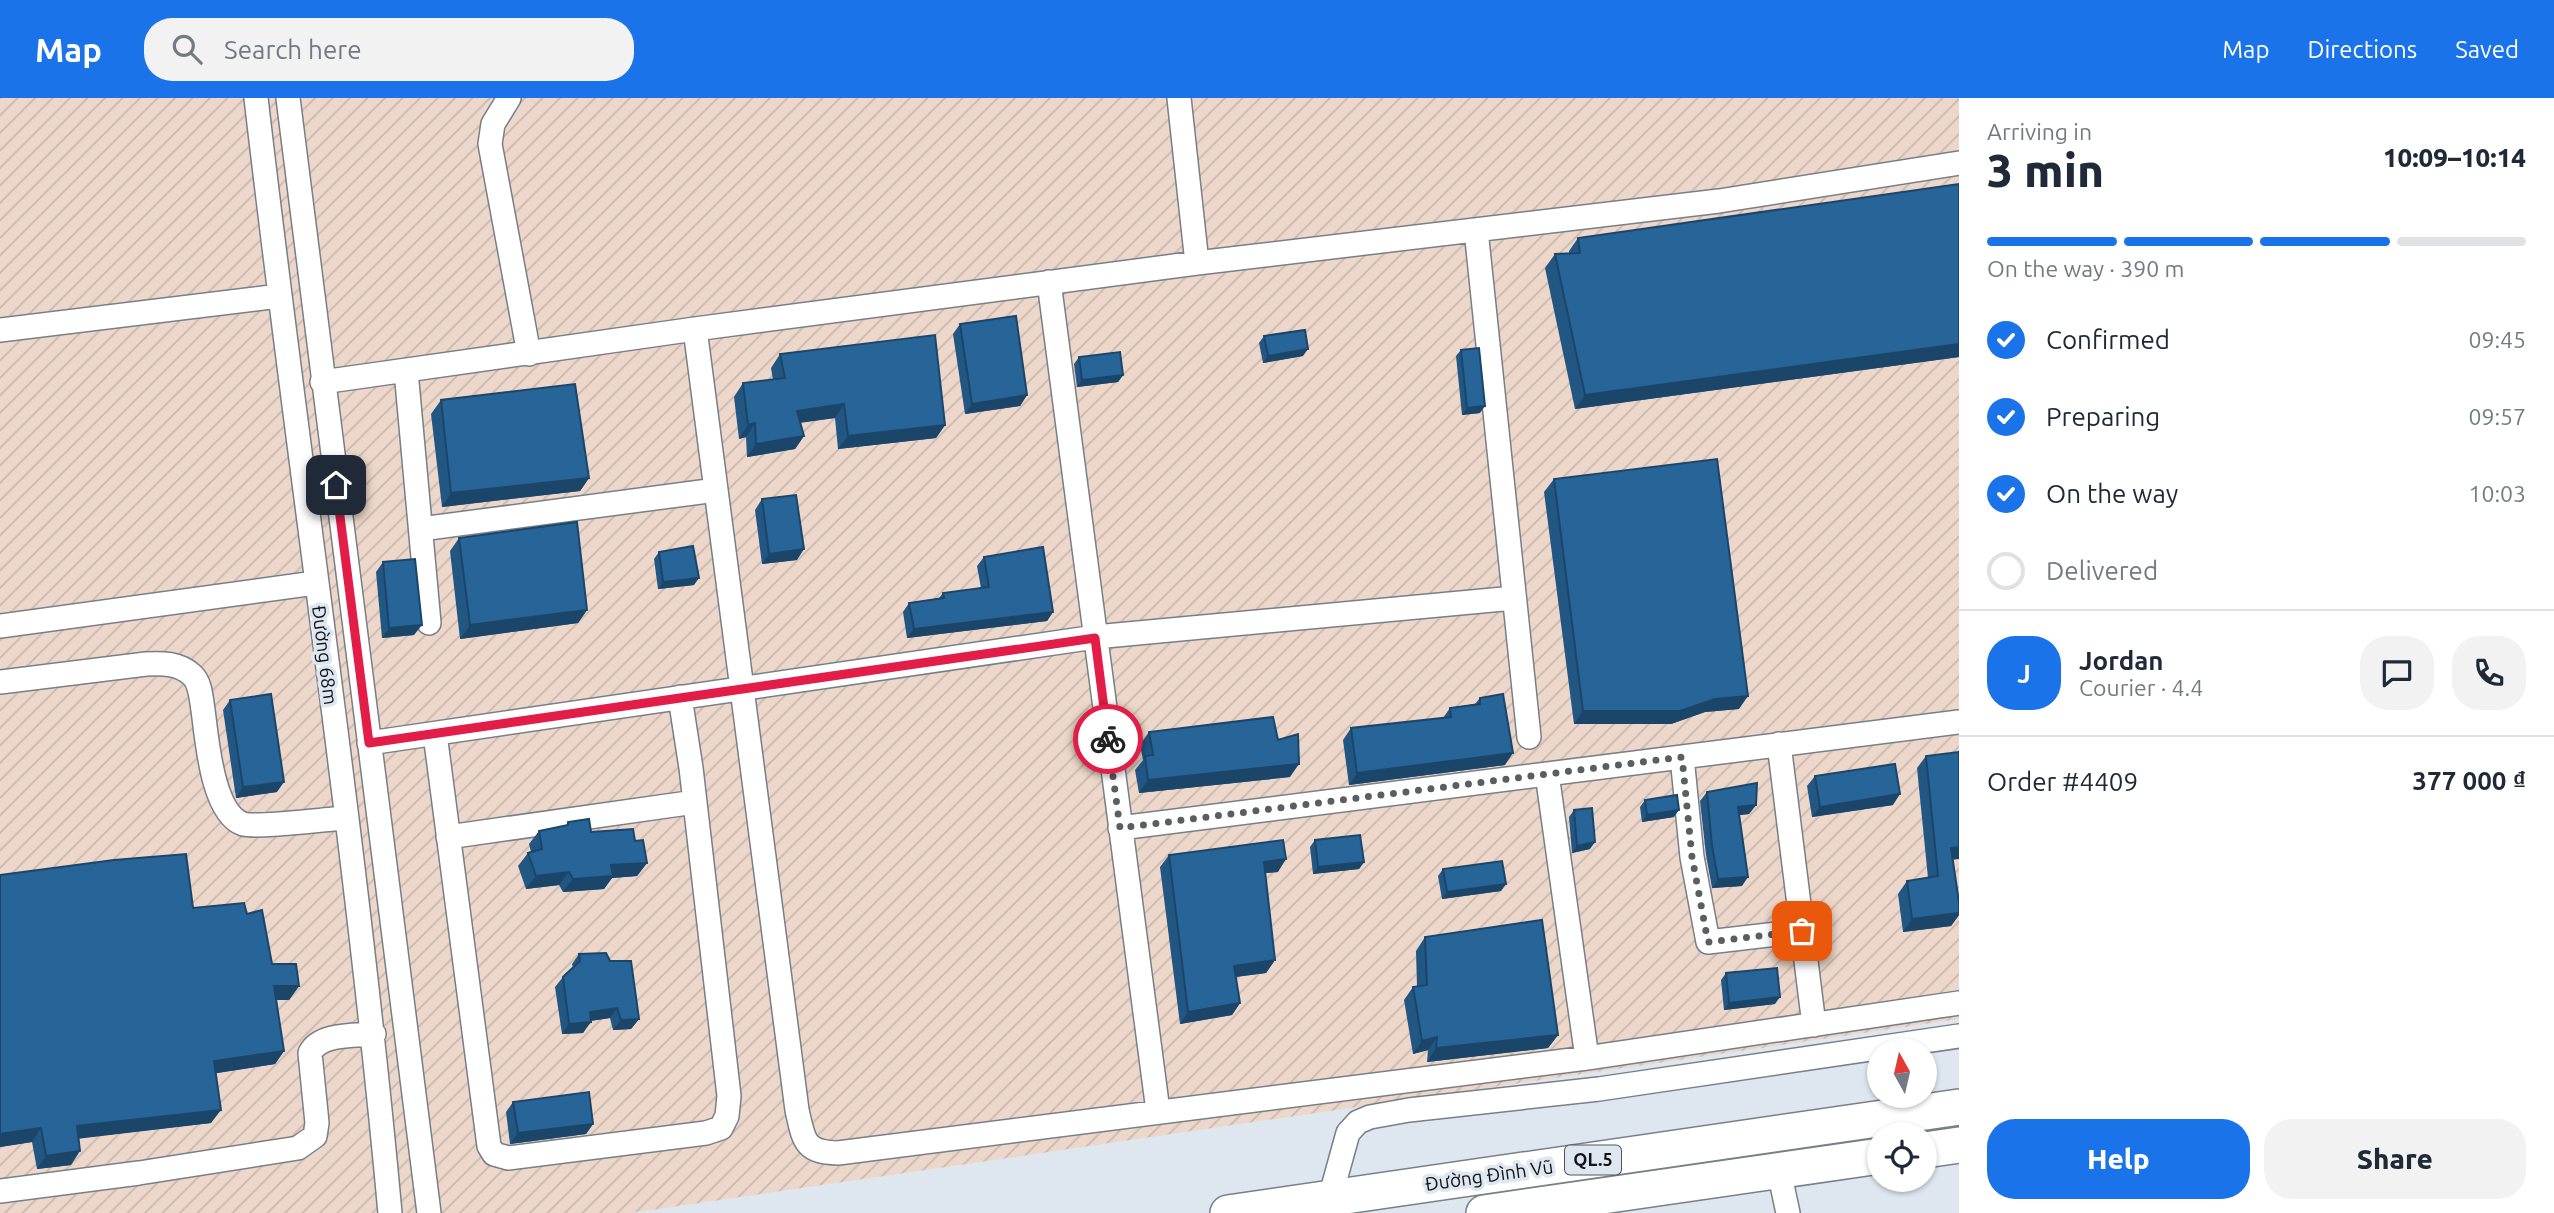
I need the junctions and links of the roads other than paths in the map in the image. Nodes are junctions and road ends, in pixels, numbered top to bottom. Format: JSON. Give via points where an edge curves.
{"nodes":[{"id":1,"x":256,"y":98,"type":"edge"},
{"id":2,"x":288,"y":98,"type":"edge"},
{"id":3,"x":509,"y":98,"type":"edge"},
{"id":4,"x":1179,"y":98,"type":"edge"},
{"id":5,"x":1959,"y":163,"type":"edge"},
{"id":6,"x":1476,"y":230,"type":"junction"},
{"id":7,"x":1197,"y":263,"type":"junction"},
{"id":8,"x":1049,"y":282,"type":"junction"},
{"id":9,"x":279,"y":296,"type":"junction"},
{"id":10,"x":695,"y":329,"type":"junction"},
{"id":11,"x":0,"y":330,"type":"edge"},
{"id":12,"x":529,"y":354,"type":"junction"},
{"id":13,"x":406,"y":371,"type":"junction"},
{"id":14,"x":323,"y":382,"type":"junction"},
{"id":15,"x":716,"y":490,"type":"junction"},
{"id":16,"x":421,"y":528,"type":"junction"},
{"id":17,"x":316,"y":583,"type":"junction"},
{"id":18,"x":1514,"y":598,"type":"junction"},
{"id":19,"x":429,"y":623,"type":"dead end"},
{"id":20,"x":0,"y":626,"type":"edge"},
{"id":21,"x":1095,"y":638,"type":"junction"},
{"id":22,"x":0,"y":682,"type":"edge"},
{"id":23,"x":743,"y":688,"type":"junction"},
{"id":24,"x":680,"y":697,"type":"junction"},
{"id":25,"x":1959,"y":722,"type":"edge"},
{"id":26,"x":435,"y":734,"type":"junction"},
{"id":27,"x":1529,"y":737,"type":"dead end"},
{"id":28,"x":369,"y":743,"type":"junction"},
{"id":29,"x":1779,"y":744,"type":"junction"},
{"id":30,"x":1682,"y":757,"type":"junction"},
{"id":31,"x":1547,"y":774,"type":"junction"},
{"id":32,"x":695,"y":802,"type":"junction"},
{"id":33,"x":346,"y":818,"type":"junction"},
{"id":34,"x":1120,"y":828,"type":"junction"},
{"id":35,"x":448,"y":836,"type":"junction"},
{"id":36,"x":1802,"y":931,"type":"junction"},
{"id":37,"x":1959,"y":1003,"type":"edge"},
{"id":38,"x":1814,"y":1025,"type":"junction"},
{"id":39,"x":373,"y":1034,"type":"junction"},
{"id":40,"x":1959,"y":1036,"type":"edge"},
{"id":41,"x":1587,"y":1058,"type":"junction"},
{"id":42,"x":1959,"y":1107,"type":"edge"},
{"id":43,"x":1158,"y":1111,"type":"junction"},
{"id":44,"x":1959,"y":1145,"type":"edge"},
{"id":45,"x":1937,"y":1148,"type":"edge"},
{"id":46,"x":1867,"y":1158,"type":"edge"},
{"id":47,"x":1779,"y":1171,"type":"junction"},
{"id":48,"x":0,"y":1191,"type":"edge"},
{"id":49,"x":1331,"y":1205,"type":"edge"},
{"id":50,"x":390,"y":1213,"type":"edge"},
{"id":51,"x":429,"y":1213,"type":"edge"},
{"id":52,"x":1227,"y":1213,"type":"edge"},
{"id":53,"x":1484,"y":1213,"type":"edge"},
{"id":54,"x":1788,"y":1213,"type":"edge"}],
"edges":[{"from":1,"to":9,"type":"street","name":"Đường 68m"},
{"from":2,"to":14,"type":"street"},
{"from":3,"to":12,"type":"street","via":[[493,124],[490,144]]},
{"from":4,"to":7,"type":"street"},
{"from":5,"to":6,"type":"street","via":[[1719,201]]},
{"from":6,"to":7,"type":"street"},
{"from":6,"to":18,"type":"street"},
{"from":7,"to":8,"type":"street"},
{"from":8,"to":10,"type":"street"},
{"from":8,"to":21,"type":"street"},
{"from":9,"to":11,"type":"street"},
{"from":9,"to":17,"type":"street","name":"Đường 68m"},
{"from":10,"to":12,"type":"street"},
{"from":10,"to":15,"type":"street"},
{"from":12,"to":13,"type":"street"},
{"from":13,"to":14,"type":"street"},
{"from":13,"to":16,"type":"street"},
{"from":14,"to":28,"type":"street"},
{"from":15,"to":16,"type":"street"},
{"from":15,"to":23,"type":"street"},
{"from":16,"to":19,"type":"street"},
{"from":17,"to":20,"type":"street"},
{"from":17,"to":33,"type":"street","name":"Đường 68m"},
{"from":18,"to":21,"type":"street"},
{"from":18,"to":27,"type":"street"},
{"from":21,"to":23,"type":"street"},
{"from":21,"to":34,"type":"street"},
{"from":22,"to":33,"type":"street","via":[[167,663],[194,676],[197,683],[213,773],[231,816],[246,825]]},
{"from":23,"to":24,"type":"street"},
{"from":23,"to":43,"type":"street","via":[[797,1111],[808,1146],[838,1153]]},
{"from":24,"to":26,"type":"street"},
{"from":24,"to":32,"type":"street"},
{"from":25,"to":29,"type":"street"},
{"from":26,"to":28,"type":"street"},
{"from":26,"to":35,"type":"street"},
{"from":28,"to":51,"type":"street"},
{"from":29,"to":30,"type":"street"},
{"from":29,"to":36,"type":"street"},
{"from":30,"to":31,"type":"street"},
{"from":30,"to":36,"type":"street","via":[[1692,857],[1708,942]]},
{"from":31,"to":34,"type":"street"},
{"from":31,"to":41,"type":"street"},
{"from":32,"to":35,"type":"street"},
{"from":32,"to":35,"type":"street","via":[[729,1096],[721,1128],[706,1133],[508,1158],[494,1154],[486,1134]]},
{"from":33,"to":39,"type":"street","name":"Đường 68m"},
{"from":34,"to":43,"type":"street"},
{"from":36,"to":38,"type":"street"},
{"from":37,"to":38,"type":"street"},
{"from":38,"to":41,"type":"street"},
{"from":39,"to":48,"type":"street","via":[[329,1039],[313,1047],[317,1124],[315,1136],[298,1148]]},
{"from":39,"to":50,"type":"street","name":"Đường 68m"},
{"from":40,"to":49,"type":"street","via":[[1370,1117],[1348,1133]]},
{"from":41,"to":43,"type":"street"},
{"from":42,"to":49,"type":"highway","name":"Đường Đình Vũ","number":"QL.5"},
{"from":44,"to":45,"type":"highway"},
{"from":46,"to":47,"type":"highway","name":"Đường Đình Vũ","number":"QL.5"},
{"from":47,"to":53,"type":"highway","name":"Đường Đình Vũ","number":"QL.5"},
{"from":47,"to":54,"type":"street"},
{"from":49,"to":52,"type":"highway","name":"Đường Đình Vũ","number":"QL.5"}]}
